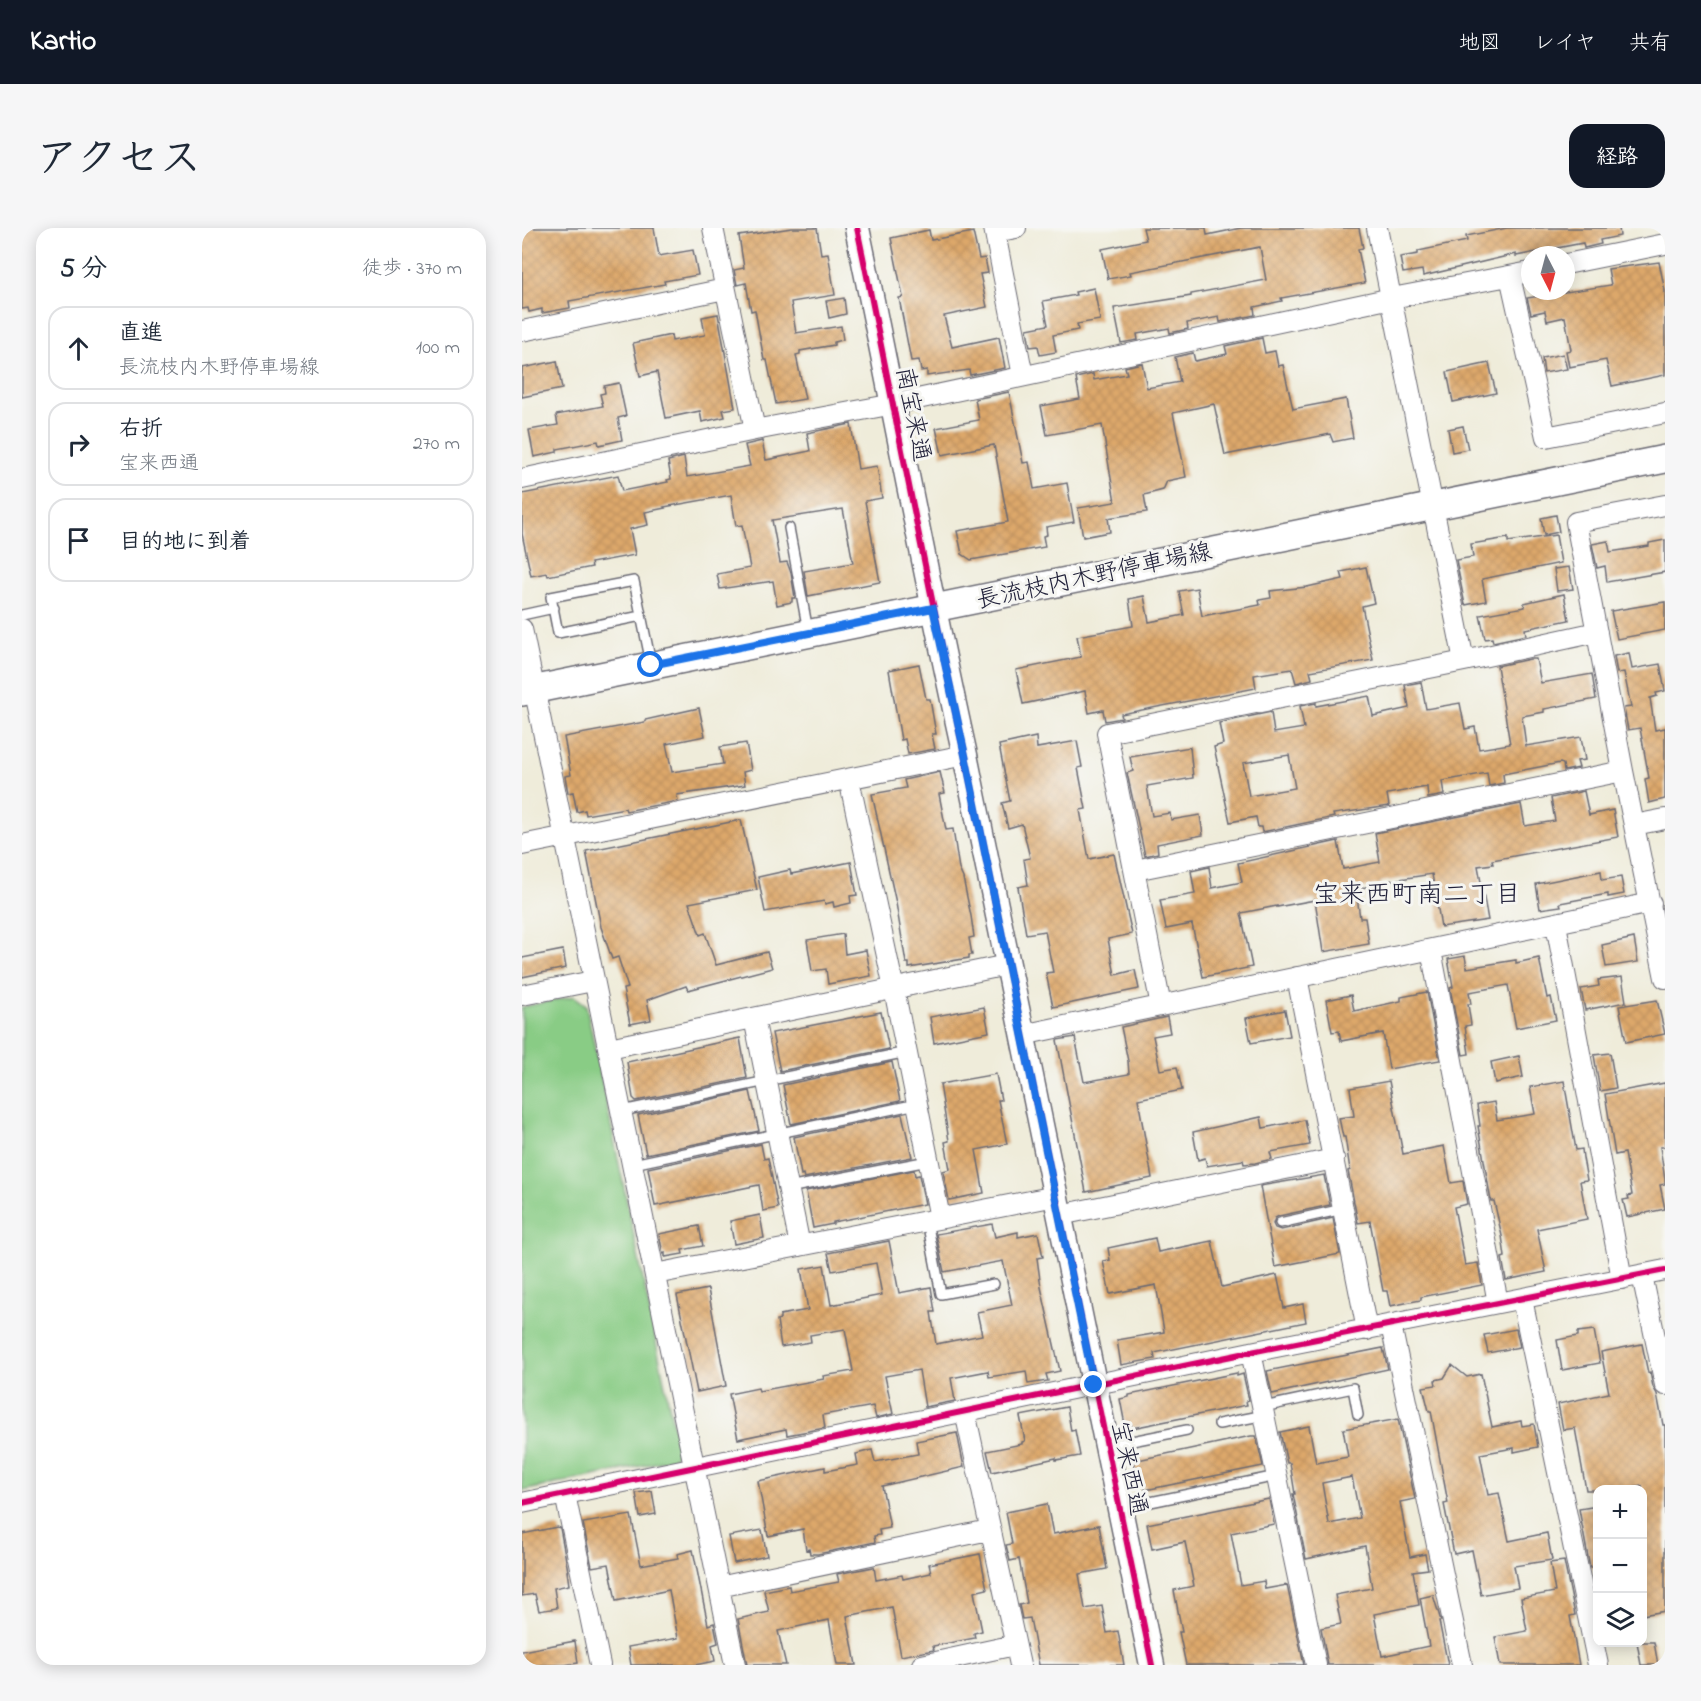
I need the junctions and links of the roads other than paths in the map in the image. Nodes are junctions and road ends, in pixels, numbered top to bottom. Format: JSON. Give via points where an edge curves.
{"nodes":[{"id":1,"x":713,"y":228,"type":"edge"},
{"id":2,"x":857,"y":228,"type":"edge"},
{"id":3,"x":1016,"y":228,"type":"edge"},
{"id":4,"x":1377,"y":228,"type":"edge"},
{"id":5,"x":995,"y":230,"type":"edge"},
{"id":6,"x":1665,"y":244,"type":"edge"},
{"id":7,"x":1575,"y":262,"type":"edge"},
{"id":8,"x":1521,"y":274,"type":"edge"},
{"id":9,"x":1510,"y":276,"type":"junction"},
{"id":10,"x":725,"y":289,"type":"junction"},
{"id":11,"x":1392,"y":298,"type":"junction"},
{"id":12,"x":522,"y":331,"type":"edge"},
{"id":13,"x":1023,"y":376,"type":"junction"},
{"id":14,"x":894,"y":404,"type":"junction"},
{"id":15,"x":1665,"y":413,"type":"edge"},
{"id":16,"x":755,"y":430,"type":"junction"},
{"id":17,"x":1665,"y":459,"type":"edge"},
{"id":18,"x":522,"y":478,"type":"edge"},
{"id":19,"x":1665,"y":505,"type":"edge"},
{"id":20,"x":1432,"y":506,"type":"junction"},
{"id":21,"x":789,"y":528,"type":"dead end"},
{"id":22,"x":554,"y":608,"type":"junction"},
{"id":23,"x":933,"y":608,"type":"junction"},
{"id":24,"x":522,"y":615,"type":"edge"},
{"id":25,"x":641,"y":616,"type":"junction"},
{"id":26,"x":522,"y":629,"type":"edge"},
{"id":27,"x":1597,"y":632,"type":"junction"},
{"id":28,"x":809,"y":633,"type":"junction"},
{"id":29,"x":1464,"y":661,"type":"junction"},
{"id":30,"x":651,"y":665,"type":"junction"},
{"id":31,"x":528,"y":690,"type":"edge"},
{"id":32,"x":965,"y":755,"type":"junction"},
{"id":33,"x":1623,"y":771,"type":"junction"},
{"id":34,"x":849,"y":779,"type":"junction"},
{"id":35,"x":1665,"y":819,"type":"edge"},
{"id":36,"x":1635,"y":825,"type":"junction"},
{"id":37,"x":565,"y":837,"type":"junction"},
{"id":38,"x":522,"y":846,"type":"edge"},
{"id":39,"x":1134,"y":870,"type":"junction"},
{"id":40,"x":1651,"y":903,"type":"junction"},
{"id":41,"x":1556,"y":924,"type":"junction"},
{"id":42,"x":1431,"y":950,"type":"junction"},
{"id":43,"x":1008,"y":965,"type":"junction"},
{"id":44,"x":1297,"y":977,"type":"junction"},
{"id":45,"x":1665,"y":978,"type":"edge"},
{"id":46,"x":593,"y":981,"type":"junction"},
{"id":47,"x":894,"y":989,"type":"junction"},
{"id":48,"x":522,"y":995,"type":"edge"},
{"id":49,"x":1161,"y":1006,"type":"junction"},
{"id":50,"x":754,"y":1018,"type":"junction"},
{"id":51,"x":1022,"y":1035,"type":"junction"},
{"id":52,"x":609,"y":1048,"type":"junction"},
{"id":53,"x":907,"y":1052,"type":"junction"},
{"id":54,"x":766,"y":1081,"type":"junction"},
{"id":55,"x":917,"y":1104,"type":"junction"},
{"id":56,"x":622,"y":1111,"type":"junction"},
{"id":57,"x":777,"y":1135,"type":"junction"},
{"id":58,"x":1334,"y":1160,"type":"junction"},
{"id":59,"x":928,"y":1161,"type":"junction"},
{"id":60,"x":633,"y":1164,"type":"junction"},
{"id":61,"x":788,"y":1188,"type":"junction"},
{"id":62,"x":1058,"y":1205,"type":"junction"},
{"id":63,"x":1343,"y":1209,"type":"junction"},
{"id":64,"x":933,"y":1220,"type":"junction"},
{"id":65,"x":1280,"y":1223,"type":"dead end"},
{"id":66,"x":800,"y":1246,"type":"junction"},
{"id":67,"x":1665,"y":1270,"type":"edge"},
{"id":68,"x":655,"y":1274,"type":"junction"},
{"id":69,"x":1642,"y":1275,"type":"junction"},
{"id":70,"x":1622,"y":1279,"type":"junction"},
{"id":71,"x":994,"y":1284,"type":"dead end"},
{"id":72,"x":1522,"y":1299,"type":"junction"},
{"id":73,"x":1498,"y":1304,"type":"junction"},
{"id":74,"x":1391,"y":1325,"type":"junction"},
{"id":75,"x":1368,"y":1330,"type":"junction"},
{"id":76,"x":1251,"y":1352,"type":"junction"},
{"id":77,"x":1094,"y":1385,"type":"junction"},
{"id":78,"x":1665,"y":1385,"type":"edge"},
{"id":79,"x":1264,"y":1411,"type":"junction"},
{"id":80,"x":964,"y":1412,"type":"junction"},
{"id":81,"x":1358,"y":1414,"type":"dead end"},
{"id":82,"x":1219,"y":1424,"type":"dead end"},
{"id":83,"x":1187,"y":1430,"type":"dead end"},
{"id":84,"x":1107,"y":1446,"type":"junction"},
{"id":85,"x":693,"y":1468,"type":"junction"},
{"id":86,"x":1277,"y":1476,"type":"junction"},
{"id":87,"x":565,"y":1494,"type":"junction"},
{"id":88,"x":522,"y":1503,"type":"edge"},
{"id":89,"x":1120,"y":1508,"type":"junction"},
{"id":90,"x":989,"y":1530,"type":"junction"},
{"id":91,"x":719,"y":1587,"type":"junction"},
{"id":92,"x":1015,"y":1645,"type":"junction"},
{"id":93,"x":600,"y":1665,"type":"edge"},
{"id":94,"x":735,"y":1665,"type":"edge"},
{"id":95,"x":922,"y":1665,"type":"edge"},
{"id":96,"x":1020,"y":1665,"type":"edge"},
{"id":97,"x":1152,"y":1665,"type":"edge"},
{"id":98,"x":1316,"y":1665,"type":"edge"},
{"id":99,"x":1462,"y":1665,"type":"edge"},
{"id":100,"x":1598,"y":1665,"type":"edge"}],
"edges":[{"from":1,"to":10,"type":"street"},
{"from":2,"to":14,"type":"street","name":"南宝来通"},
{"from":3,"to":5,"type":"street"},
{"from":4,"to":11,"type":"street"},
{"from":5,"to":13,"type":"street"},
{"from":6,"to":7,"type":"street"},
{"from":8,"to":9,"type":"street"},
{"from":9,"to":11,"type":"street"},
{"from":9,"to":15,"type":"street","via":[[1546,437]]},
{"from":10,"to":12,"type":"street"},
{"from":10,"to":16,"type":"street"},
{"from":11,"to":13,"type":"street"},
{"from":11,"to":20,"type":"street"},
{"from":13,"to":14,"type":"street"},
{"from":14,"to":16,"type":"street"},
{"from":14,"to":23,"type":"street","name":"南宝来通"},
{"from":16,"to":18,"type":"street"},
{"from":17,"to":20,"type":"main road","name":"長流枝内木野停車場線"},
{"from":19,"to":27,"type":"street","via":[[1576,522]]},
{"from":20,"to":23,"type":"main road","name":"長流枝内木野停車場線"},
{"from":20,"to":29,"type":"street"},
{"from":21,"to":28,"type":"lane"},
{"from":22,"to":24,"type":"lane"},
{"from":22,"to":25,"type":"lane","via":[[558,633]]},
{"from":22,"to":25,"type":"lane","via":[[551,597],[634,581]]},
{"from":23,"to":28,"type":"main road","name":"長流枝内木野停車場線"},
{"from":23,"to":32,"type":"street","name":"宝来西通"},
{"from":25,"to":30,"type":"lane"},
{"from":26,"to":31,"type":"street"},
{"from":27,"to":29,"type":"street"},
{"from":27,"to":33,"type":"street"},
{"from":28,"to":30,"type":"main road","name":"長流枝内木野停車場線"},
{"from":29,"to":39,"type":"street","via":[[1107,733]]},
{"from":30,"to":31,"type":"main road","name":"長流枝内木野停車場線"},
{"from":31,"to":37,"type":"street"},
{"from":32,"to":34,"type":"street"},
{"from":32,"to":43,"type":"street","name":"宝来西通"},
{"from":33,"to":36,"type":"street"},
{"from":33,"to":39,"type":"street"},
{"from":34,"to":37,"type":"street"},
{"from":34,"to":47,"type":"street"},
{"from":35,"to":36,"type":"street"},
{"from":36,"to":40,"type":"street"},
{"from":37,"to":38,"type":"street"},
{"from":37,"to":46,"type":"street"},
{"from":39,"to":49,"type":"street"},
{"from":40,"to":41,"type":"street"},
{"from":40,"to":45,"type":"street"},
{"from":41,"to":42,"type":"street"},
{"from":41,"to":70,"type":"street"},
{"from":42,"to":44,"type":"street"},
{"from":42,"to":73,"type":"street"},
{"from":43,"to":47,"type":"street"},
{"from":43,"to":51,"type":"street","name":"宝来西通"},
{"from":44,"to":49,"type":"street"},
{"from":44,"to":58,"type":"street"},
{"from":46,"to":48,"type":"street"},
{"from":46,"to":52,"type":"street"},
{"from":47,"to":50,"type":"street"},
{"from":47,"to":53,"type":"street"},
{"from":49,"to":51,"type":"street"},
{"from":50,"to":52,"type":"street"},
{"from":50,"to":54,"type":"street"},
{"from":51,"to":62,"type":"street","name":"宝来西通"},
{"from":52,"to":56,"type":"street"},
{"from":53,"to":54,"type":"lane"},
{"from":53,"to":55,"type":"street"},
{"from":54,"to":56,"type":"lane"},
{"from":54,"to":57,"type":"street"},
{"from":55,"to":57,"type":"lane"},
{"from":55,"to":59,"type":"street"},
{"from":56,"to":60,"type":"street"},
{"from":57,"to":60,"type":"lane"},
{"from":57,"to":61,"type":"street"},
{"from":58,"to":62,"type":"street"},
{"from":58,"to":63,"type":"street"},
{"from":59,"to":61,"type":"lane"},
{"from":59,"to":64,"type":"street"},
{"from":60,"to":68,"type":"street"},
{"from":61,"to":66,"type":"street"},
{"from":62,"to":64,"type":"street"},
{"from":62,"to":77,"type":"street","name":"宝来西通"},
{"from":63,"to":65,"type":"lane"},
{"from":63,"to":75,"type":"street"},
{"from":64,"to":66,"type":"street"},
{"from":64,"to":71,"type":"lane","via":[[941,1294]]},
{"from":66,"to":68,"type":"street"},
{"from":67,"to":69,"type":"street"},
{"from":68,"to":85,"type":"street"},
{"from":69,"to":70,"type":"street"},
{"from":69,"to":78,"type":"street"},
{"from":70,"to":72,"type":"street"},
{"from":72,"to":73,"type":"street"},
{"from":72,"to":100,"type":"street"},
{"from":73,"to":74,"type":"street"},
{"from":74,"to":75,"type":"street"},
{"from":74,"to":99,"type":"street"},
{"from":75,"to":76,"type":"street"},
{"from":76,"to":77,"type":"street"},
{"from":76,"to":79,"type":"street"},
{"from":77,"to":80,"type":"street"},
{"from":77,"to":84,"type":"street","name":"宝来西通"},
{"from":79,"to":81,"type":"lane","via":[[1353,1388]]},
{"from":79,"to":82,"type":"lane"},
{"from":79,"to":86,"type":"street"},
{"from":80,"to":85,"type":"street"},
{"from":80,"to":90,"type":"street"},
{"from":83,"to":84,"type":"lane"},
{"from":84,"to":89,"type":"street","name":"宝来西通"},
{"from":85,"to":87,"type":"street"},
{"from":85,"to":91,"type":"street"},
{"from":86,"to":89,"type":"lane"},
{"from":86,"to":98,"type":"street"},
{"from":87,"to":88,"type":"street"},
{"from":87,"to":93,"type":"street"},
{"from":89,"to":97,"type":"street","name":"宝来西通"},
{"from":90,"to":91,"type":"street"},
{"from":90,"to":92,"type":"street"},
{"from":91,"to":94,"type":"street"},
{"from":92,"to":95,"type":"street"},
{"from":92,"to":96,"type":"street"}]}
